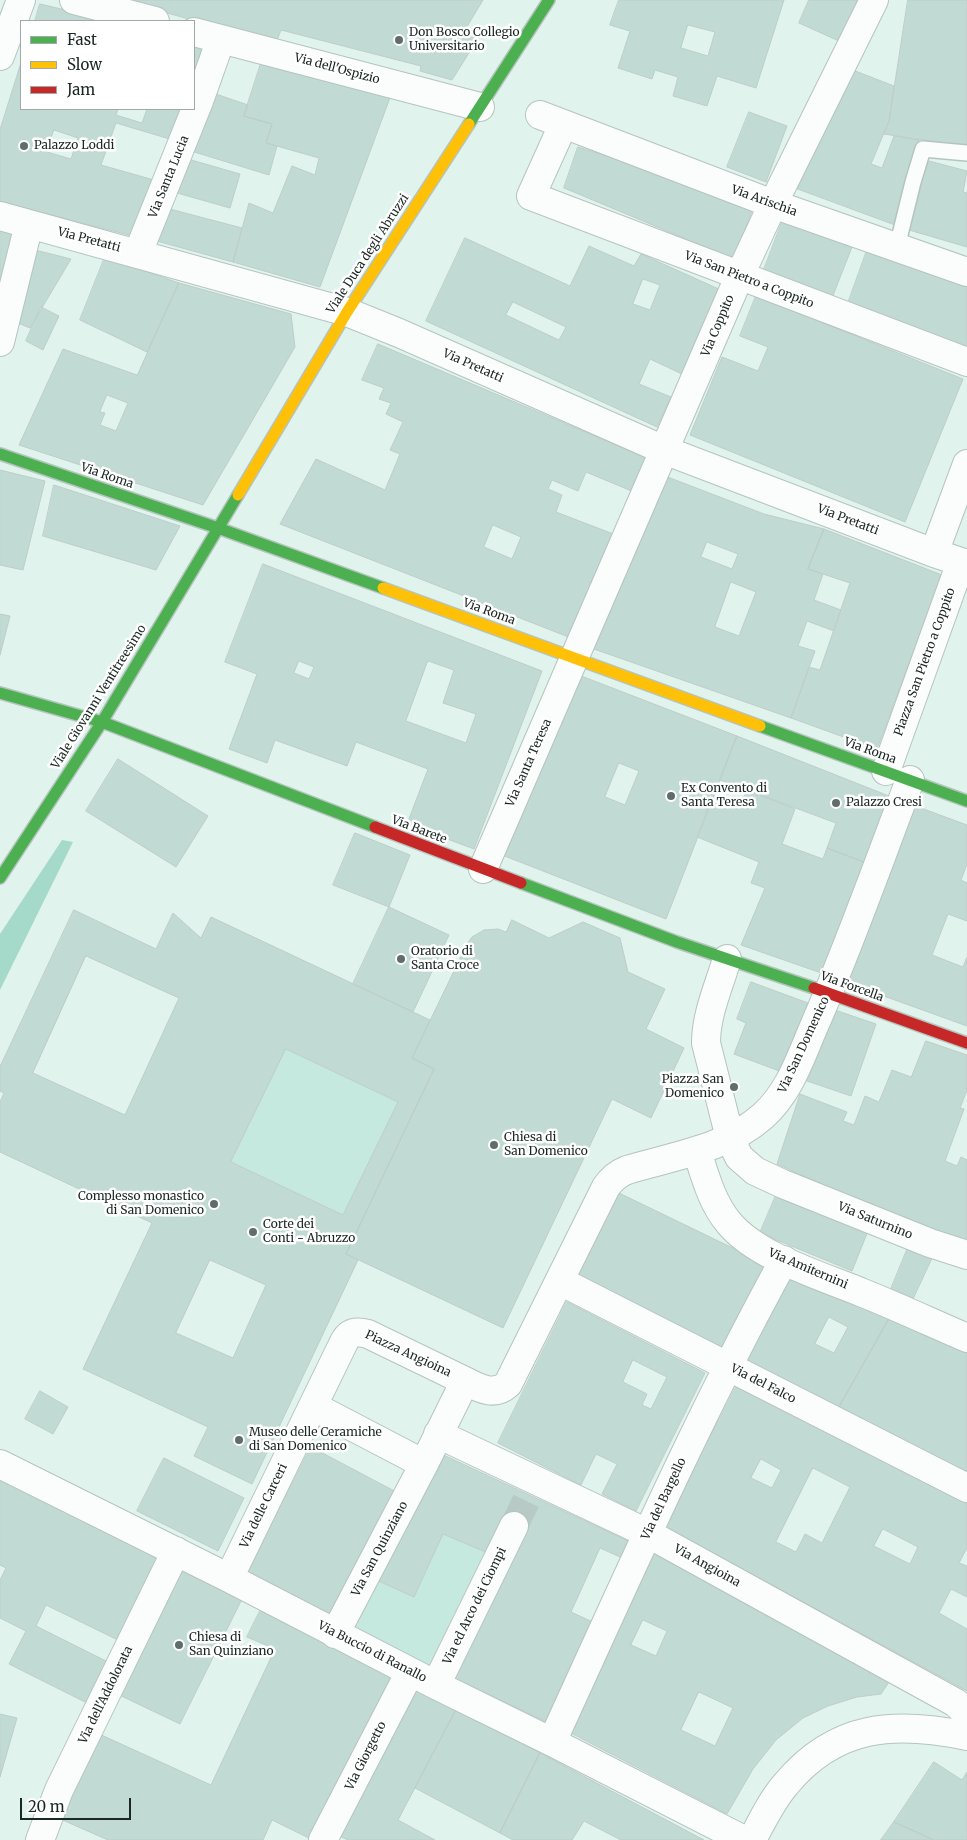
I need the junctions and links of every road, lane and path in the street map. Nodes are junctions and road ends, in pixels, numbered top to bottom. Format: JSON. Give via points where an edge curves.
{"nodes":[{"id":1,"x":21,"y":0,"type":"edge"},
{"id":2,"x":74,"y":0,"type":"edge"},
{"id":3,"x":549,"y":0,"type":"edge"},
{"id":4,"x":874,"y":0,"type":"edge"},
{"id":5,"x":151,"y":20,"type":"edge"},
{"id":6,"x":195,"y":32,"type":"edge"},
{"id":7,"x":222,"y":39,"type":"junction"},
{"id":8,"x":0,"y":56,"type":"edge"},
{"id":9,"x":480,"y":107,"type":"junction"},
{"id":10,"x":967,"y":153,"type":"edge"},
{"id":11,"x":531,"y":196,"type":"joint"},
{"id":12,"x":773,"y":204,"type":"junction"},
{"id":13,"x":0,"y":216,"type":"edge"},
{"id":14,"x":29,"y":224,"type":"junction"},
{"id":15,"x":897,"y":247,"type":"junction"},
{"id":16,"x":138,"y":253,"type":"junction"},
{"id":17,"x":967,"y":272,"type":"edge"},
{"id":18,"x":739,"y":276,"type":"junction"},
{"id":19,"x":347,"y":312,"type":"junction"},
{"id":20,"x":0,"y":342,"type":"edge"},
{"id":21,"x":967,"y":362,"type":"edge"},
{"id":22,"x":664,"y":450,"type":"junction"},
{"id":23,"x":0,"y":454,"type":"edge"},
{"id":24,"x":967,"y":464,"type":"edge"},
{"id":25,"x":218,"y":528,"type":"junction"},
{"id":26,"x":934,"y":553,"type":"junction"},
{"id":27,"x":961,"y":583,"type":"edge"},
{"id":28,"x":575,"y":658,"type":"junction"},
{"id":29,"x":0,"y":693,"type":"edge"},
{"id":30,"x":102,"y":722,"type":"junction"},
{"id":31,"x":898,"y":775,"type":"junction"},
{"id":32,"x":967,"y":801,"type":"edge"},
{"id":33,"x":483,"y":869,"type":"junction"},
{"id":34,"x":0,"y":878,"type":"edge"},
{"id":35,"x":727,"y":959,"type":"junction"},
{"id":36,"x":829,"y":993,"type":"junction"},
{"id":37,"x":967,"y":1043,"type":"edge"},
{"id":38,"x":730,"y":1138,"type":"junction"},
{"id":39,"x":697,"y":1151,"type":"junction"},
{"id":40,"x":967,"y":1255,"type":"edge"},
{"id":41,"x":784,"y":1260,"type":"junction"},
{"id":42,"x":560,"y":1281,"type":"junction"},
{"id":43,"x":967,"y":1338,"type":"edge"},
{"id":44,"x":528,"y":1346,"type":"joint"},
{"id":45,"x":727,"y":1366,"type":"junction"},
{"id":46,"x":465,"y":1381,"type":"junction"},
{"id":47,"x":313,"y":1406,"type":"junction"},
{"id":48,"x":438,"y":1434,"type":"junction"},
{"id":49,"x":0,"y":1464,"type":"edge"},
{"id":50,"x":424,"y":1464,"type":"junction"},
{"id":51,"x":967,"y":1488,"type":"edge"},
{"id":52,"x":514,"y":1526,"type":"tunnel mouth"},
{"id":53,"x":647,"y":1533,"type":"junction"},
{"id":54,"x":176,"y":1551,"type":"junction"},
{"id":55,"x":229,"y":1578,"type":"junction"},
{"id":56,"x":335,"y":1634,"type":"junction"},
{"id":57,"x":410,"y":1672,"type":"junction"},
{"id":58,"x":436,"y":1685,"type":"junction"},
{"id":59,"x":967,"y":1714,"type":"edge"},
{"id":60,"x":967,"y":1736,"type":"edge"},
{"id":61,"x":552,"y":1742,"type":"junction"},
{"id":62,"x":48,"y":1837,"type":"edge"},
{"id":63,"x":325,"y":1839,"type":"edge"},
{"id":64,"x":744,"y":1840,"type":"edge"},
{"id":65,"x":752,"y":1840,"type":"edge"}],
"edges":[{"from":1,"to":8,"type":"street"},
{"from":2,"to":5,"type":"street"},
{"from":3,"to":9,"type":"street","name":"Viale Duca degli Abruzzi"},
{"from":4,"to":12,"type":"street","name":"Via Coppito"},
{"from":6,"to":7,"type":"street","name":"Via dell'Ospizio"},
{"from":7,"to":9,"type":"street","name":"Via dell'Ospizio"},
{"from":7,"to":16,"type":"street","name":"Via Santa Lucia"},
{"from":9,"to":19,"type":"street","name":"Viale Duca degli Abruzzi"},
{"from":10,"to":15,"type":"lane","via":[[924,149]]},
{"from":11,"to":12,"type":"street","name":"Via Arischia","via":[[552,120]]},
{"from":11,"to":18,"type":"street","name":"Via San Pietro a Coppito"},
{"from":12,"to":15,"type":"street","name":"Via Arischia"},
{"from":12,"to":18,"type":"street","name":"Via Coppito"},
{"from":13,"to":14,"type":"street","name":"Via Pretatti"},
{"from":14,"to":16,"type":"street","name":"Via Pretatti"},
{"from":14,"to":20,"type":"street"},
{"from":15,"to":17,"type":"street","name":"Via Arischia"},
{"from":16,"to":19,"type":"street","name":"Via Pretatti"},
{"from":18,"to":21,"type":"street","name":"Via San Pietro a Coppito"},
{"from":18,"to":22,"type":"street","name":"Via Coppito"},
{"from":19,"to":22,"type":"street","name":"Via Pretatti"},
{"from":19,"to":25,"type":"street","name":"Viale Duca degli Abruzzi"},
{"from":22,"to":26,"type":"street","name":"Via Pretatti"},
{"from":22,"to":28,"type":"street","name":"Via Coppito"},
{"from":23,"to":25,"type":"street","name":"Via Roma"},
{"from":24,"to":26,"type":"street"},
{"from":25,"to":28,"type":"street","name":"Via Roma"},
{"from":25,"to":30,"type":"street","name":"Viale Giovanni Ventitreesimo"},
{"from":26,"to":27,"type":"street","name":"Piazza San Pietro a Coppito","via":[[961,562]]},
{"from":27,"to":31,"type":"street","name":"Piazza San Pietro a Coppito"},
{"from":28,"to":31,"type":"street","name":"Via Roma"},
{"from":28,"to":33,"type":"street","name":"Via Santa Teresa"},
{"from":29,"to":30,"type":"street","name":"Via Barete"},
{"from":30,"to":33,"type":"street","name":"Via Barete"},
{"from":30,"to":34,"type":"street","name":"Viale Giovanni Ventitreesimo"},
{"from":31,"to":32,"type":"street","name":"Via Roma"},
{"from":31,"to":36,"type":"street","name":"Via San Domenico"},
{"from":33,"to":35,"type":"street","name":"Via Barete"},
{"from":35,"to":36,"type":"street","name":"Via Forcella"},
{"from":35,"to":38,"type":"street","via":[[708,1019],[706,1043]]},
{"from":36,"to":37,"type":"street","name":"Via Forcella"},
{"from":36,"to":38,"type":"street","name":"Via San Domenico","via":[[786,1089],[763,1116]]},
{"from":38,"to":39,"type":"street","name":"Via San Domenico"},
{"from":38,"to":40,"type":"street","name":"Via Saturnino","via":[[739,1157],[755,1171]]},
{"from":39,"to":41,"type":"street","name":"Via Amiternini","via":[[712,1195],[728,1223],[754,1246]]},
{"from":39,"to":42,"type":"street","name":"Via San Domenico","via":[[627,1170],[611,1180]]},
{"from":41,"to":43,"type":"street","name":"Via Amiternini"},
{"from":41,"to":45,"type":"street","name":"Via del Bargello"},
{"from":42,"to":44,"type":"street","name":"Via San Domenico"},
{"from":42,"to":45,"type":"street","name":"Via del Falco"},
{"from":44,"to":46,"type":"street","name":"Piazza Angioina","via":[[504,1388],[486,1390]]},
{"from":45,"to":51,"type":"street","name":"Via del Falco"},
{"from":45,"to":53,"type":"street","name":"Via del Bargello"},
{"from":46,"to":47,"type":"street","name":"Piazza Angioina","via":[[368,1334],[354,1332],[346,1339]]},
{"from":46,"to":48,"type":"street","name":"Piazza Angioina"},
{"from":47,"to":50,"type":"street"},
{"from":47,"to":55,"type":"street","name":"Via delle Carceri"},
{"from":48,"to":50,"type":"street","name":"Piazza Angioina"},
{"from":48,"to":53,"type":"street","name":"Via Angioina","via":[[533,1488]]},
{"from":49,"to":54,"type":"street","name":"Via Buccio di Ranallo"},
{"from":50,"to":56,"type":"street","name":"Via San Quinziano"},
{"from":52,"to":58,"type":"street","name":"Via ed Arco dei Ciompi"},
{"from":53,"to":59,"type":"street","name":"Via Angioina","via":[[956,1702]]},
{"from":53,"to":61,"type":"street","name":"Via del Bargello"},
{"from":54,"to":55,"type":"street","name":"Via Buccio di Ranallo"},
{"from":54,"to":62,"type":"street","name":"Via dell'Addolorata","via":[[59,1790]]},
{"from":55,"to":56,"type":"street","name":"Via Buccio di Ranallo"},
{"from":56,"to":57,"type":"street","name":"Via Buccio di Ranallo"},
{"from":57,"to":58,"type":"street","name":"Via Buccio di Ranallo"},
{"from":57,"to":63,"type":"street","name":"Via Giorgetto"},
{"from":58,"to":61,"type":"street","name":"Via Buccio di Ranallo"},
{"from":60,"to":65,"type":"street","via":[[898,1727],[866,1732],[827,1747],[785,1784]]},
{"from":61,"to":64,"type":"street","name":"Via Buccio di Ranallo"}]}
